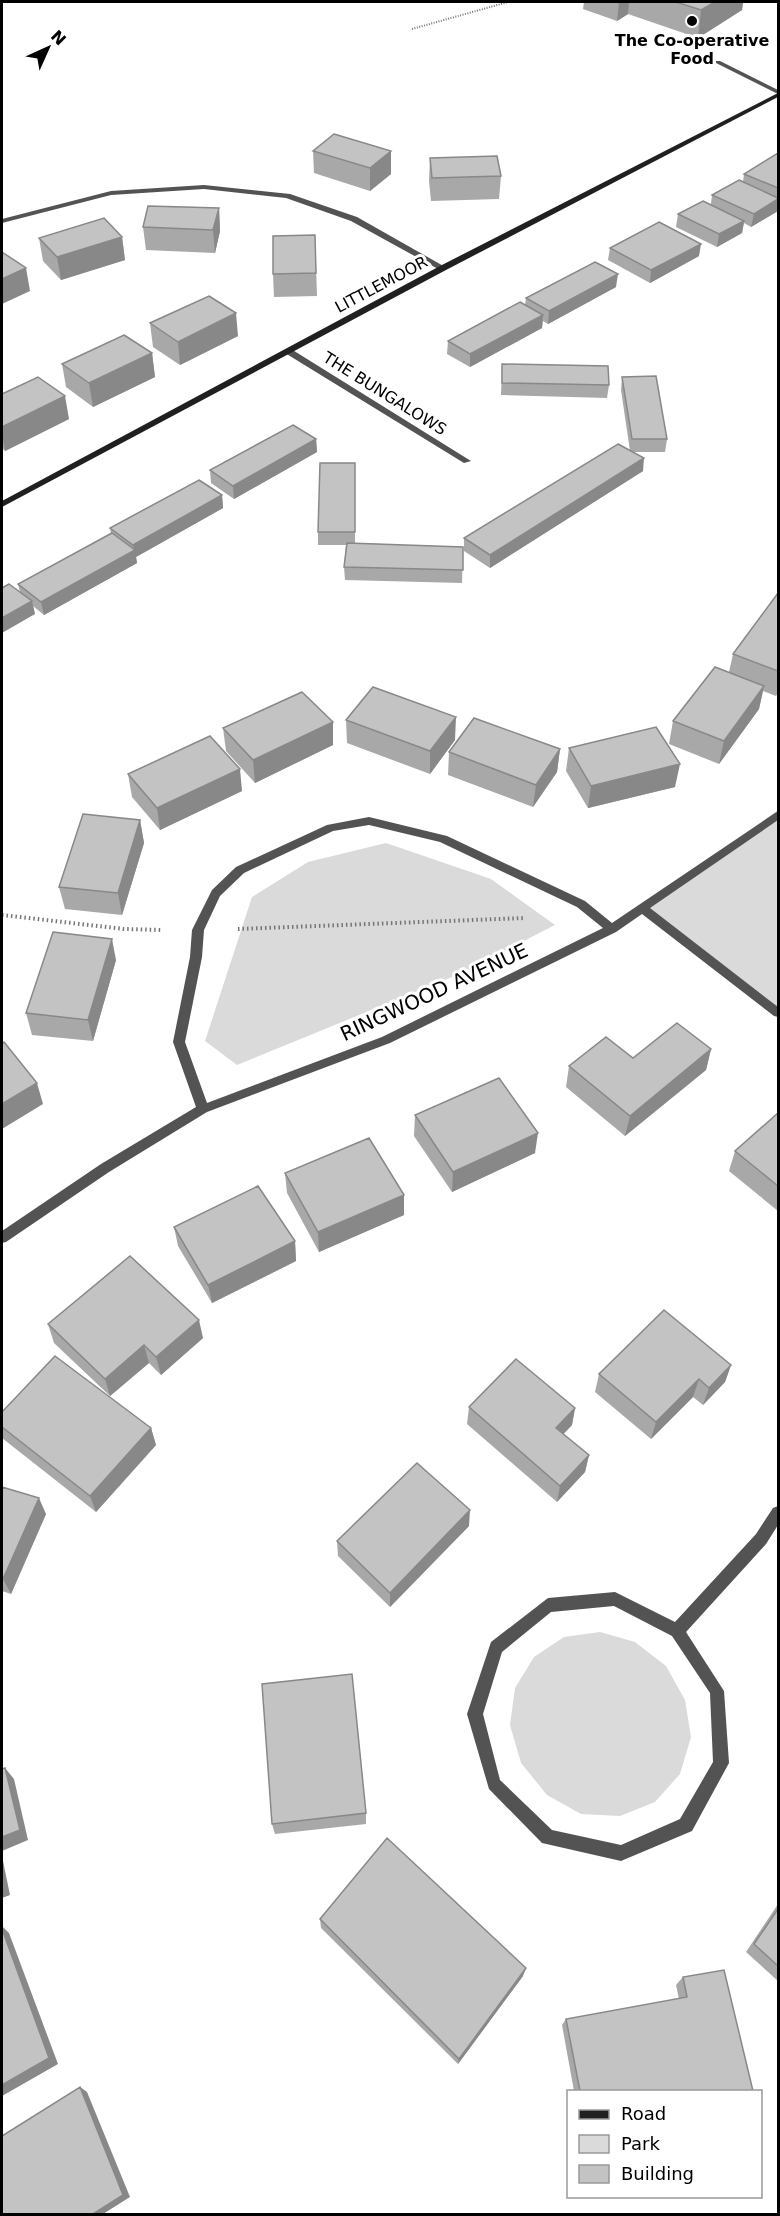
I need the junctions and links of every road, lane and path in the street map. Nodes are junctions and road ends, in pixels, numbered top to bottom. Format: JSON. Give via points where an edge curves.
{"nodes":[{"id":1,"x":508,"y":2,"type":"edge"},
{"id":2,"x":412,"y":29,"type":"dead end"},
{"id":3,"x":718,"y":62,"type":"dead end"},
{"id":4,"x":778,"y":94,"type":"edge"},
{"id":5,"x":2,"y":221,"type":"edge"},
{"id":6,"x":443,"y":268,"type":"junction"},
{"id":7,"x":288,"y":351,"type":"junction"},
{"id":8,"x":467,"y":461,"type":"dead end"},
{"id":9,"x":2,"y":504,"type":"edge"},
{"id":10,"x":778,"y":815,"type":"edge"},
{"id":11,"x":581,"y":904,"type":"junction"},
{"id":12,"x":644,"y":909,"type":"junction"},
{"id":13,"x":2,"y":915,"type":"edge"},
{"id":14,"x":612,"y":928,"type":"junction"},
{"id":15,"x":198,"y":930,"type":"junction"},
{"id":16,"x":778,"y":1013,"type":"edge"},
{"id":17,"x":203,"y":1109,"type":"junction"},
{"id":18,"x":2,"y":1238,"type":"edge"},
{"id":19,"x":778,"y":1513,"type":"edge"},
{"id":20,"x":677,"y":1631,"type":"junction"}],
"edges":[{"from":1,"to":2,"type":"path"},
{"from":3,"to":4,"type":"street"},
{"from":4,"to":6,"type":"main road","name":"LITTLEMOOR"},
{"from":5,"to":6,"type":"street","via":[[111,193],[204,187],[287,196],[354,219]]},
{"from":6,"to":7,"type":"main road","name":"LITTLEMOOR"},
{"from":7,"to":8,"type":"street","name":"THE BUNGALOWS"},
{"from":7,"to":9,"type":"main road","name":"LITTLEMOOR"},
{"from":10,"to":12,"type":"street","name":"RINGWOOD AVENUE"},
{"from":11,"to":14,"type":"street"},
{"from":11,"to":15,"type":"path","via":[[539,917]]},
{"from":11,"to":15,"type":"street","via":[[443,839],[369,821],[331,828],[240,870],[216,893]]},
{"from":12,"to":14,"type":"street","name":"RINGWOOD AVENUE"},
{"from":12,"to":16,"type":"street"},
{"from":13,"to":15,"type":"path","via":[[124,929]]},
{"from":14,"to":17,"type":"street","name":"RINGWOOD AVENUE","via":[[386,1040]]},
{"from":15,"to":17,"type":"street","via":[[179,1042]]},
{"from":17,"to":18,"type":"street","name":"RINGWOOD AVENUE","via":[[105,1168]]},
{"from":19,"to":20,"type":"street","via":[[761,1539]]},
{"from":20,"to":20,"type":"street","via":[[717,1690],[722,1763],[686,1825],[621,1853],[549,1837],[494,1784],[475,1714],[496,1647],[548,1605],[615,1599]]}]}
